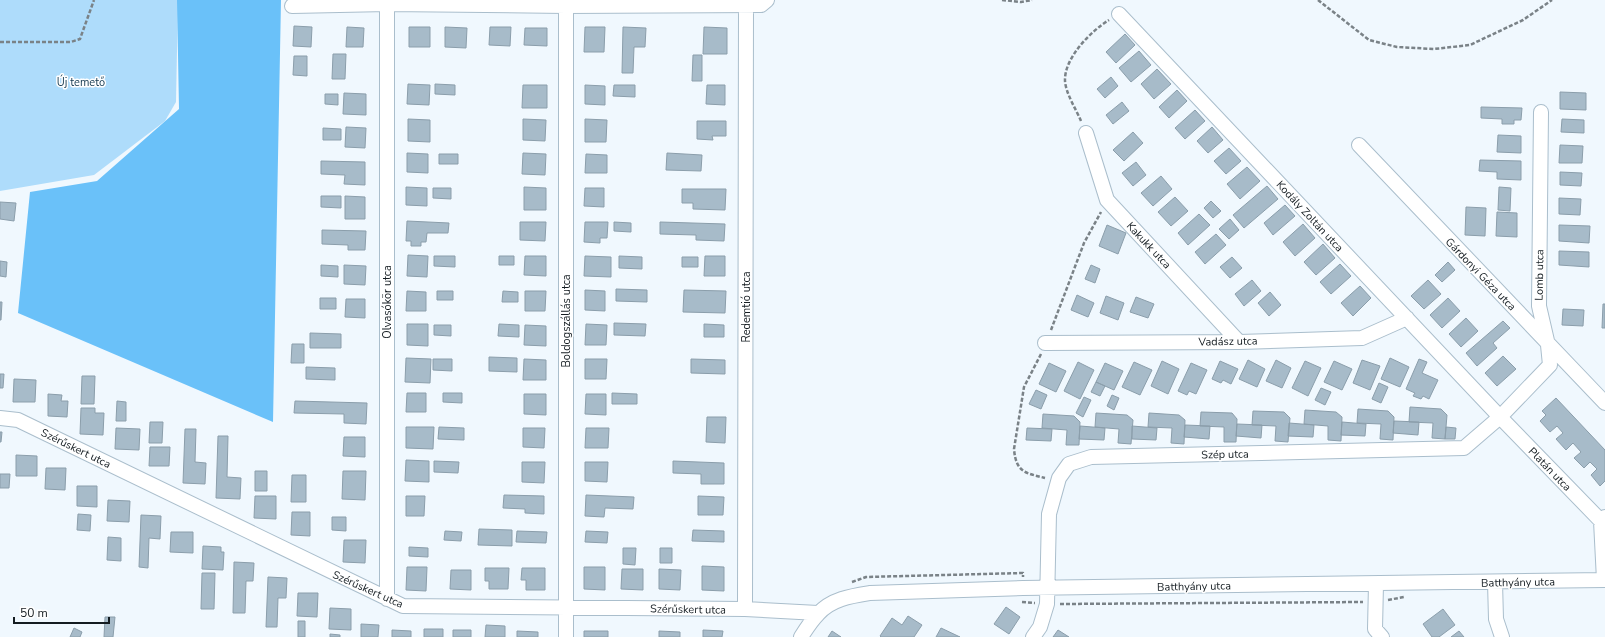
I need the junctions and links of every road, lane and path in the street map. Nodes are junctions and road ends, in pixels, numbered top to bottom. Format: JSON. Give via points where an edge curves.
{"nodes":[{"id":1,"x":94,"y":0,"type":"edge"},
{"id":2,"x":767,"y":0,"type":"edge"},
{"id":3,"x":1002,"y":0,"type":"edge"},
{"id":4,"x":1032,"y":0,"type":"edge"},
{"id":5,"x":1318,"y":0,"type":"edge"},
{"id":6,"x":1552,"y":0,"type":"edge"},
{"id":7,"x":1021,"y":1,"type":"edge"},
{"id":8,"x":387,"y":4,"type":"junction"},
{"id":9,"x":746,"y":5,"type":"junction"},
{"id":10,"x":292,"y":6,"type":"dead end"},
{"id":11,"x":566,"y":6,"type":"junction"},
{"id":12,"x":1120,"y":14,"type":"joint"},
{"id":13,"x":0,"y":42,"type":"edge"},
{"id":14,"x":1542,"y":112,"type":"dead end"},
{"id":15,"x":1086,"y":133,"type":"joint"},
{"id":16,"x":1359,"y":145,"type":"dead end"},
{"id":17,"x":1407,"y":318,"type":"junction"},
{"id":18,"x":1240,"y":342,"type":"junction"},
{"id":19,"x":1046,"y":343,"type":"dead end"},
{"id":20,"x":1548,"y":345,"type":"junction"},
{"id":21,"x":1605,"y":403,"type":"edge"},
{"id":22,"x":1500,"y":417,"type":"junction"},
{"id":23,"x":0,"y":418,"type":"edge"},
{"id":24,"x":1603,"y":519,"type":"edge"},
{"id":25,"x":1605,"y":580,"type":"edge"},
{"id":26,"x":1495,"y":582,"type":"junction"},
{"id":27,"x":1376,"y":584,"type":"junction"},
{"id":28,"x":1046,"y":588,"type":"junction"},
{"id":29,"x":387,"y":600,"type":"junction"},
{"id":30,"x":567,"y":608,"type":"junction"},
{"id":31,"x":745,"y":610,"type":"junction"},
{"id":32,"x":818,"y":613,"type":"junction"},
{"id":33,"x":1374,"y":634,"type":"edge"},
{"id":34,"x":566,"y":637,"type":"edge"},
{"id":35,"x":801,"y":637,"type":"edge"},
{"id":36,"x":1033,"y":637,"type":"edge"},
{"id":37,"x":1502,"y":637,"type":"edge"}],
"edges":[{"from":1,"to":13,"type":"path","via":[[80,40]]},
{"from":2,"to":9,"type":"street","via":[[762,5]]},
{"from":3,"to":7,"type":"path"},
{"from":4,"to":7,"type":"path"},
{"from":5,"to":6,"type":"path","via":[[1369,40],[1397,47],[1434,49],[1470,45],[1523,20]]},
{"from":8,"to":10,"type":"street"},
{"from":8,"to":11,"type":"street"},
{"from":8,"to":29,"type":"street","name":"Olvasókör utca"},
{"from":9,"to":11,"type":"street"},
{"from":9,"to":31,"type":"street","name":"Redemtió utca"},
{"from":11,"to":30,"type":"street","name":"Boldogszállás utca"},
{"from":12,"to":15,"type":"path","via":[[1089,35],[1066,69],[1065,82],[1069,95]]},
{"from":12,"to":17,"type":"street","name":"Kodály Zoltán utca"},
{"from":14,"to":20,"type":"street","name":"Lomb utca","via":[[1539,306]]},
{"from":15,"to":18,"type":"street","name":"Kakukk utca","via":[[1107,200]]},
{"from":16,"to":20,"type":"street","name":"Gárdonyi Géza utca"},
{"from":17,"to":18,"type":"street","name":"Vadász utca","via":[[1362,338]]},
{"from":17,"to":22,"type":"street","name":"Kodály Zoltán utca"},
{"from":18,"to":19,"type":"street","name":"Vadász utca"},
{"from":20,"to":21,"type":"street","name":"Gárdonyi Géza utca"},
{"from":20,"to":22,"type":"street","name":"Lomb utca","via":[[1550,365]]},
{"from":22,"to":24,"type":"street","name":"Platán utca"},
{"from":22,"to":28,"type":"street","name":"Szép utca","via":[[1464,448],[1091,457],[1069,464],[1059,478],[1049,514]]},
{"from":23,"to":29,"type":"street","name":"Szérűskert utca","via":[[18,420]]},
{"from":24,"to":25,"type":"street"},
{"from":25,"to":26,"type":"street","name":"Batthyány utca"},
{"from":26,"to":27,"type":"street","name":"Batthyány utca"},
{"from":26,"to":37,"type":"street","via":[[1496,619]]},
{"from":27,"to":28,"type":"street","name":"Batthyány utca"},
{"from":27,"to":33,"type":"street"},
{"from":28,"to":32,"type":"street","name":"Batthyány utca","via":[[870,593],[848,596]]},
{"from":28,"to":36,"type":"street","name":"Szép utca","via":[[1047,604],[1040,627]]},
{"from":29,"to":30,"type":"street","name":"Szérűskert utca","via":[[403,606]]},
{"from":30,"to":31,"type":"street","name":"Szérűskert utca"},
{"from":30,"to":34,"type":"street","name":"Boldogszállás utca"},
{"from":31,"to":32,"type":"street","name":"Szérűskert utca"},
{"from":32,"to":35,"type":"street","name":"Batthyány utca"}]}
